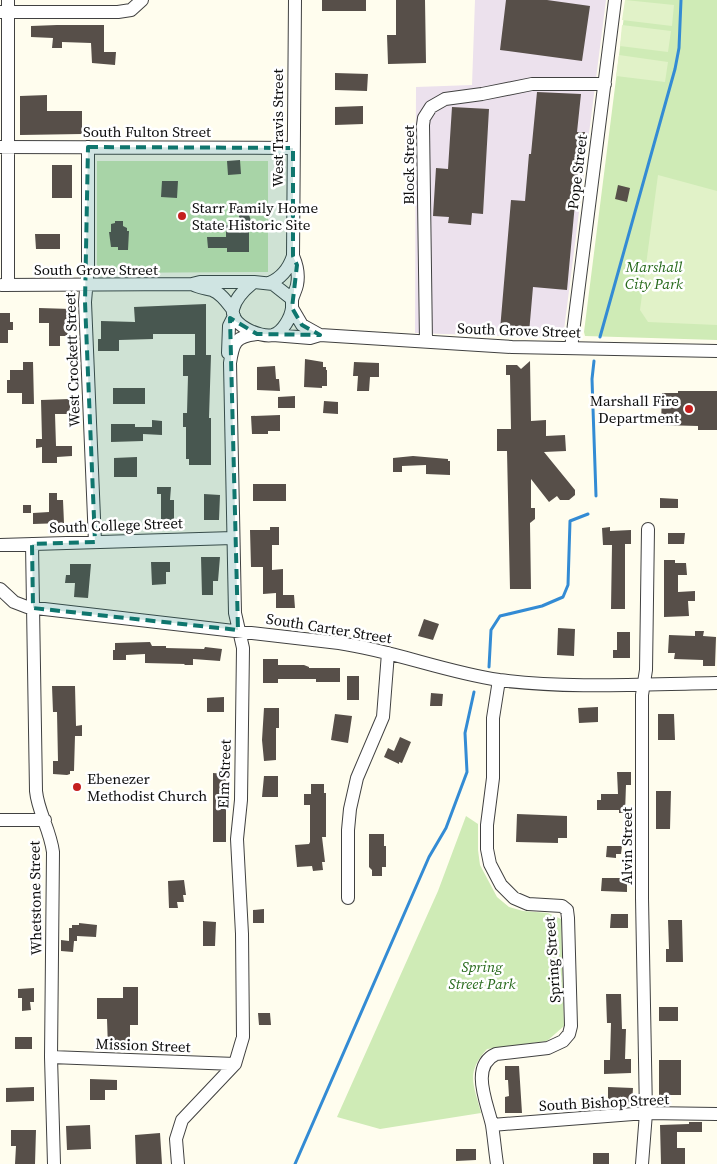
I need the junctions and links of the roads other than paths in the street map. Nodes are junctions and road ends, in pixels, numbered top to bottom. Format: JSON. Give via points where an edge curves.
{"nodes":[{"id":1,"x":142,"y":0,"type":"edge"},
{"id":2,"x":295,"y":0,"type":"edge"},
{"id":3,"x":615,"y":0,"type":"edge"},
{"id":4,"x":5,"y":8,"type":"edge"},
{"id":5,"x":605,"y":84,"type":"junction"},
{"id":6,"x":4,"y":147,"type":"edge"},
{"id":7,"x":88,"y":147,"type":"junction"},
{"id":8,"x":293,"y":148,"type":"junction"},
{"id":9,"x":293,"y":256,"type":"junction"},
{"id":10,"x":254,"y":282,"type":"junction"},
{"id":11,"x":269,"y":282,"type":"junction"},
{"id":12,"x":192,"y":284,"type":"junction"},
{"id":13,"x":4,"y":285,"type":"edge"},
{"id":14,"x":86,"y":285,"type":"junction"},
{"id":15,"x":292,"y":303,"type":"junction"},
{"id":16,"x":233,"y":313,"type":"junction"},
{"id":17,"x":257,"y":334,"type":"junction"},
{"id":18,"x":273,"y":335,"type":"junction"},
{"id":19,"x":320,"y":335,"type":"junction"},
{"id":20,"x":426,"y":342,"type":"junction"},
{"id":21,"x":571,"y":348,"type":"junction"},
{"id":22,"x":717,"y":351,"type":"edge"},
{"id":23,"x":230,"y":362,"type":"junction"},
{"id":24,"x":648,"y":529,"type":"dead end"},
{"id":25,"x":233,"y":538,"type":"junction"},
{"id":26,"x":95,"y":542,"type":"junction"},
{"id":27,"x":32,"y":544,"type":"junction"},
{"id":28,"x":0,"y":546,"type":"edge"},
{"id":29,"x":0,"y":589,"type":"edge"},
{"id":30,"x":33,"y":608,"type":"junction"},
{"id":31,"x":238,"y":630,"type":"junction"},
{"id":32,"x":388,"y":653,"type":"junction"},
{"id":33,"x":499,"y":680,"type":"junction"},
{"id":34,"x":717,"y":683,"type":"edge"},
{"id":35,"x":644,"y":684,"type":"junction"},
{"id":36,"x":0,"y":820,"type":"edge"},
{"id":37,"x":45,"y":820,"type":"junction"},
{"id":38,"x":348,"y":898,"type":"dead end"},
{"id":39,"x":51,"y":1057,"type":"junction"},
{"id":40,"x":234,"y":1064,"type":"junction"},
{"id":41,"x":646,"y":1113,"type":"junction"},
{"id":42,"x":717,"y":1114,"type":"edge"},
{"id":43,"x":492,"y":1125,"type":"junction"},
{"id":44,"x":54,"y":1164,"type":"edge"},
{"id":45,"x":178,"y":1164,"type":"edge"},
{"id":46,"x":497,"y":1164,"type":"edge"},
{"id":47,"x":642,"y":1164,"type":"edge"}],
"edges":[{"from":1,"to":4,"type":"street","via":[[131,10],[118,12]]},
{"from":2,"to":8,"type":"street","name":"West Travis Street"},
{"from":3,"to":5,"type":"street","name":"Pope Street"},
{"from":4,"to":6,"type":"street"},
{"from":5,"to":20,"type":"street","name":"Block Street","via":[[521,86],[445,99],[436,102],[427,112],[423,125]]},
{"from":5,"to":21,"type":"street","name":"Pope Street"},
{"from":6,"to":7,"type":"street","name":"South Fulton Street"},
{"from":6,"to":13,"type":"street"},
{"from":7,"to":8,"type":"street","name":"South Fulton Street"},
{"from":7,"to":14,"type":"street","name":"West Crockett Street"},
{"from":8,"to":9,"type":"street","name":"West Travis Street"},
{"from":9,"to":11,"type":"street","via":[[285,272]]},
{"from":9,"to":15,"type":"street","name":"West Travis Street","via":[[297,265],[297,286]]},
{"from":10,"to":11,"type":"street"},
{"from":10,"to":12,"type":"street","name":"South Grove Street"},
{"from":10,"to":16,"type":"street","via":[[240,294]]},
{"from":11,"to":15,"type":"street","via":[[281,289]]},
{"from":12,"to":14,"type":"street","name":"South Grove Street"},
{"from":12,"to":16,"type":"street","name":"South Grove Street","via":[[218,293]]},
{"from":13,"to":14,"type":"street","name":"South Grove Street"},
{"from":14,"to":26,"type":"street","name":"West Crockett Street"},
{"from":15,"to":18,"type":"street","via":[[285,324]]},
{"from":15,"to":19,"type":"street","via":[[302,325]]},
{"from":16,"to":17,"type":"street","via":[[244,328]]},
{"from":16,"to":23,"type":"street","name":"Elm Street","via":[[229,326]]},
{"from":17,"to":18,"type":"street"},
{"from":17,"to":23,"type":"street","name":"Elm Street","via":[[238,340]]},
{"from":18,"to":19,"type":"street","name":"South Grove Street","via":[[310,338]]},
{"from":19,"to":20,"type":"street","name":"South Grove Street"},
{"from":20,"to":21,"type":"street","name":"South Grove Street"},
{"from":21,"to":22,"type":"street","name":"South Grove Street"},
{"from":23,"to":25,"type":"street","name":"Elm Street"},
{"from":24,"to":35,"type":"street","name":"Alvin Street"},
{"from":25,"to":26,"type":"street","name":"South College Street"},
{"from":25,"to":31,"type":"street","name":"Elm Street","via":[[234,613]]},
{"from":26,"to":27,"type":"street","name":"South College Street"},
{"from":27,"to":28,"type":"street","name":"South College Street"},
{"from":27,"to":30,"type":"street","name":"Whetstone Street"},
{"from":29,"to":30,"type":"street","name":"South Carter Street","via":[[20,605]]},
{"from":30,"to":31,"type":"street","name":"South Carter Street"},
{"from":30,"to":37,"type":"street","name":"Whetstone Street","via":[[36,790],[38,806]]},
{"from":31,"to":32,"type":"street","name":"South Carter Street"},
{"from":31,"to":40,"type":"street","name":"Elm Street","via":[[242,648],[237,839],[243,1027]]},
{"from":32,"to":33,"type":"street","name":"South Carter Street"},
{"from":32,"to":38,"type":"street","via":[[383,717],[357,778],[350,809]]},
{"from":33,"to":35,"type":"street","name":"South Carter Street"},
{"from":33,"to":43,"type":"street","name":"Spring Street","via":[[493,718],[487,833],[489,858],[501,885],[514,898],[528,904],[562,906],[567,910],[572,1016],[569,1034],[556,1045],[490,1057],[481,1080]]},
{"from":34,"to":35,"type":"street","name":"South Carter Street"},
{"from":35,"to":41,"type":"street","name":"Alvin Street","via":[[642,898]]},
{"from":36,"to":37,"type":"street"},
{"from":37,"to":39,"type":"street","name":"Whetstone Street","via":[[53,852]]},
{"from":39,"to":40,"type":"street","name":"Mission Street"},
{"from":39,"to":44,"type":"street","name":"Whetstone Street"},
{"from":40,"to":45,"type":"street","name":"Elm Street","via":[[182,1120],[176,1139]]},
{"from":41,"to":42,"type":"street","name":"South Bishop Street"},
{"from":41,"to":43,"type":"street","name":"South Bishop Street"},
{"from":41,"to":47,"type":"street","name":"Alvin Street"},
{"from":43,"to":46,"type":"street","name":"Spring Street"}]}
